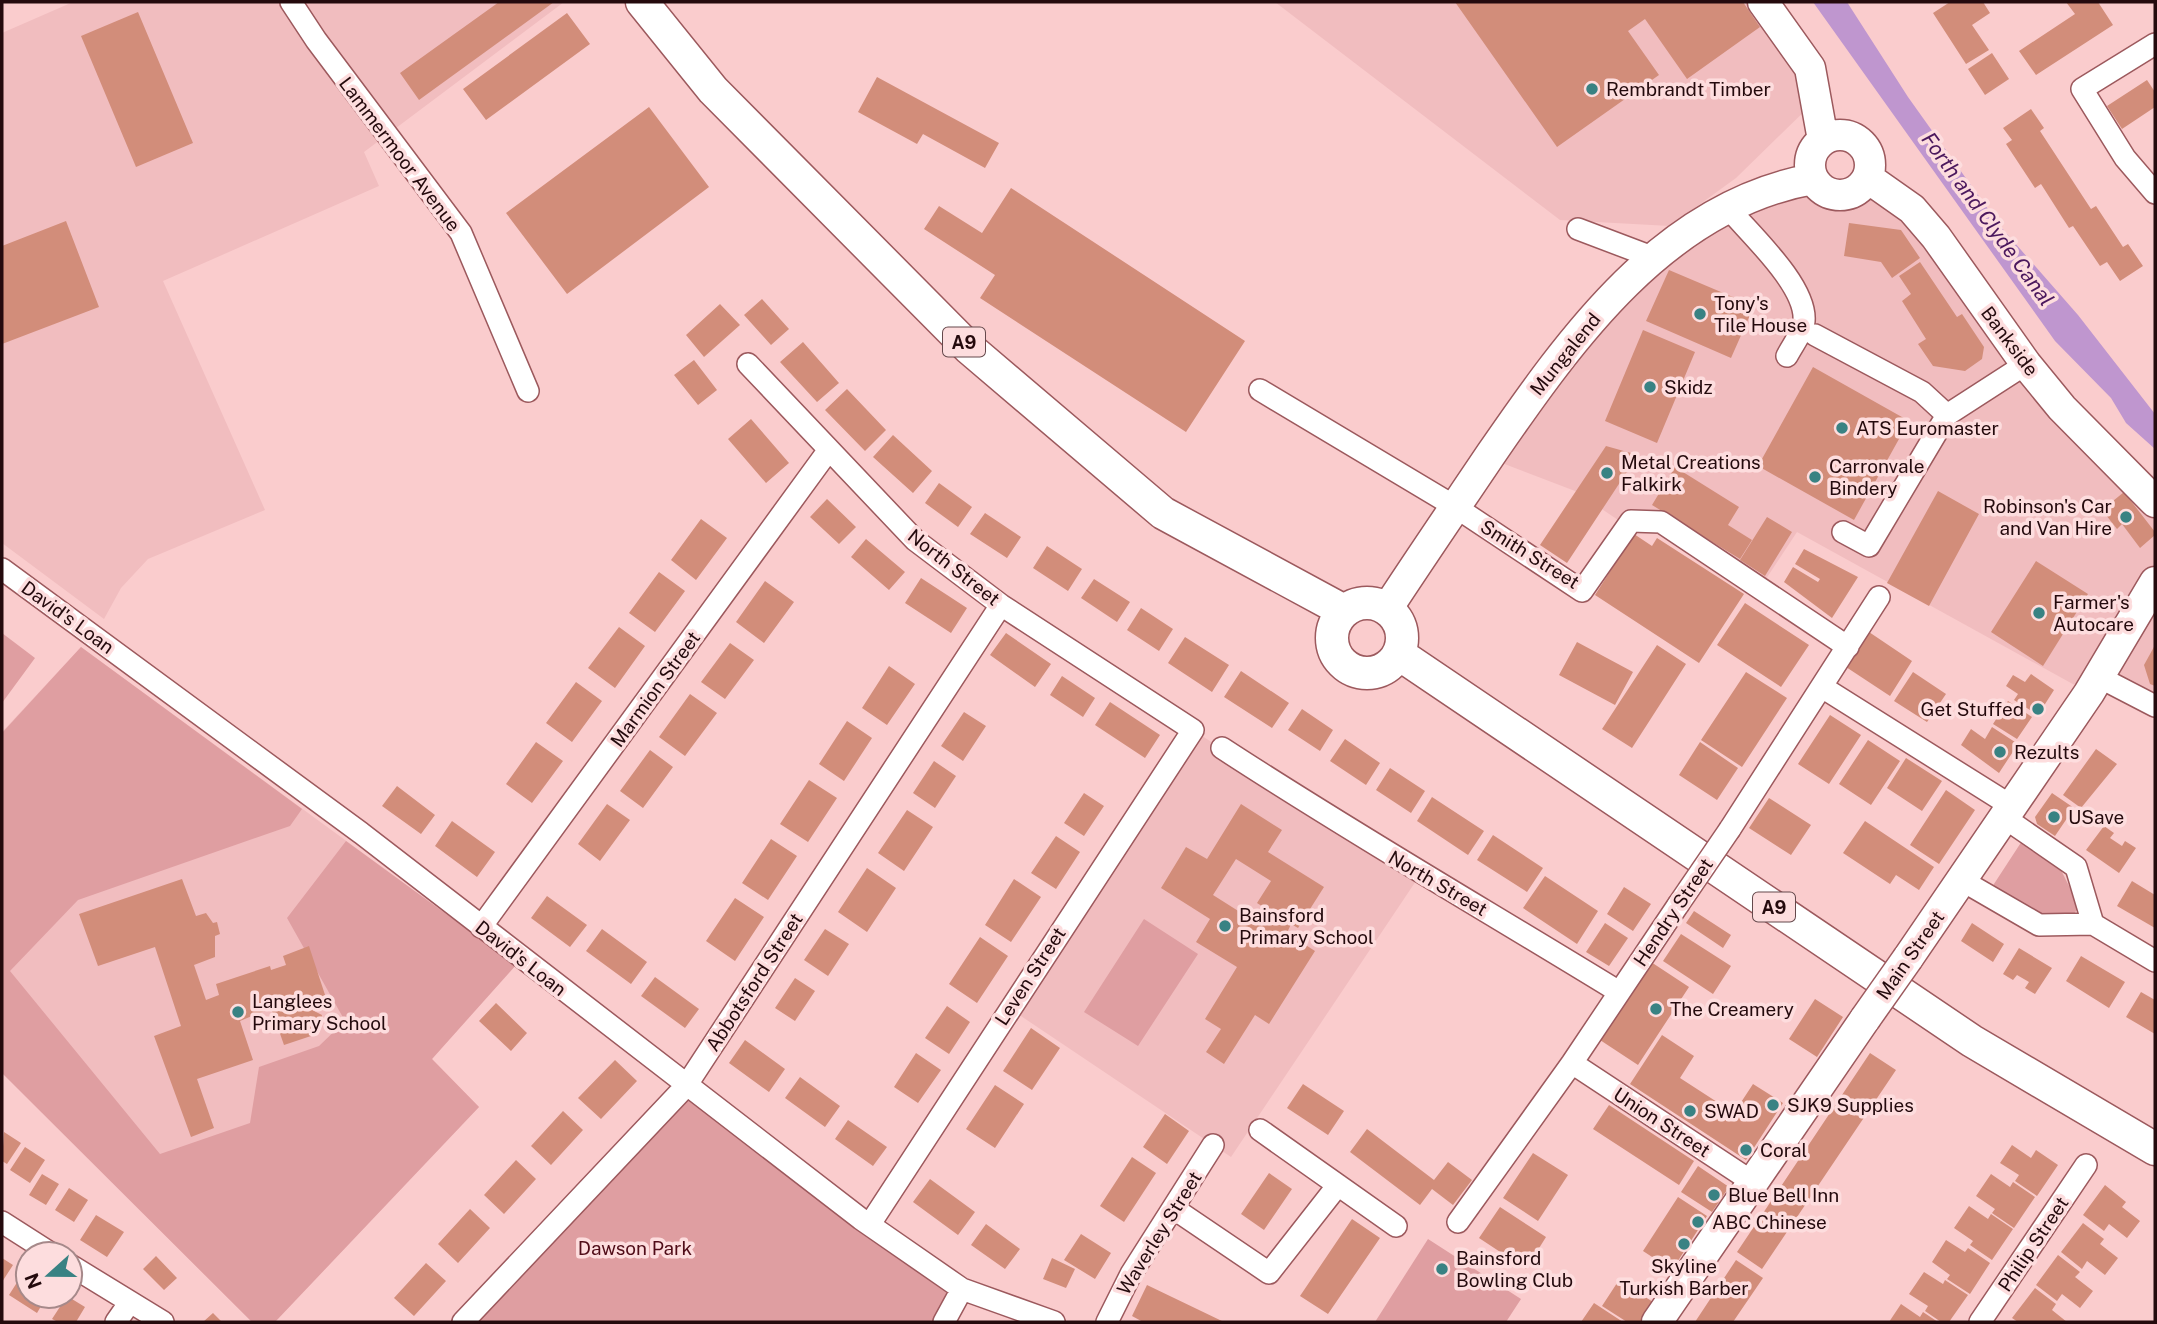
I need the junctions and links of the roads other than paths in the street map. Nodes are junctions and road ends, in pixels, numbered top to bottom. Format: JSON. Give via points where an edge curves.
{"nodes":[{"id":1,"x":291,"y":2,"type":"edge"},
{"id":2,"x":642,"y":2,"type":"edge"},
{"id":3,"x":1763,"y":2,"type":"edge"},
{"id":4,"x":2149,"y":48,"type":"edge"},
{"id":5,"x":1823,"y":141,"type":"junction"},
{"id":6,"x":1868,"y":178,"type":"junction"},
{"id":7,"x":1813,"y":179,"type":"junction"},
{"id":8,"x":2155,"y":193,"type":"edge"},
{"id":9,"x":1728,"y":208,"type":"junction"},
{"id":10,"x":1578,"y":229,"type":"dead end"},
{"id":11,"x":1652,"y":257,"type":"junction"},
{"id":12,"x":1815,"y":335,"type":"dead end"},
{"id":13,"x":1787,"y":356,"type":"dead end"},
{"id":14,"x":748,"y":364,"type":"dead end"},
{"id":15,"x":2026,"y":364,"type":"junction"},
{"id":16,"x":1260,"y":390,"type":"dead end"},
{"id":17,"x":528,"y":391,"type":"dead end"},
{"id":18,"x":1947,"y":415,"type":"junction"},
{"id":19,"x":828,"y":451,"type":"junction"},
{"id":20,"x":2155,"y":502,"type":"edge"},
{"id":21,"x":1454,"y":506,"type":"junction"},
{"id":22,"x":1843,"y":532,"type":"dead end"},
{"id":23,"x":2,"y":569,"type":"edge"},
{"id":24,"x":2155,"y":582,"type":"edge"},
{"id":25,"x":1879,"y":597,"type":"dead end"},
{"id":26,"x":1001,"y":605,"type":"junction"},
{"id":27,"x":1387,"y":609,"type":"junction"},
{"id":28,"x":1344,"y":611,"type":"junction"},
{"id":29,"x":1848,"y":647,"type":"junction"},
{"id":30,"x":1399,"y":654,"type":"junction"},
{"id":31,"x":2099,"y":677,"type":"junction"},
{"id":32,"x":1822,"y":687,"type":"junction"},
{"id":33,"x":2155,"y":706,"type":"edge"},
{"id":34,"x":1193,"y":730,"type":"joint"},
{"id":35,"x":1222,"y":748,"type":"dead end"},
{"id":36,"x":2009,"y":812,"type":"junction"},
{"id":37,"x":1963,"y":881,"type":"junction"},
{"id":38,"x":2093,"y":924,"type":"junction"},
{"id":39,"x":481,"y":926,"type":"junction"},
{"id":40,"x":2155,"y":961,"type":"edge"},
{"id":41,"x":1619,"y":992,"type":"junction"},
{"id":42,"x":1572,"y":1063,"type":"junction"},
{"id":43,"x":686,"y":1086,"type":"junction"},
{"id":44,"x":1260,"y":1130,"type":"dead end"},
{"id":45,"x":1213,"y":1145,"type":"dead end"},
{"id":46,"x":2155,"y":1149,"type":"edge"},
{"id":47,"x":2086,"y":1165,"type":"dead end"},
{"id":48,"x":1751,"y":1181,"type":"junction"},
{"id":49,"x":1338,"y":1185,"type":"junction"},
{"id":50,"x":1173,"y":1208,"type":"junction"},
{"id":51,"x":2,"y":1222,"type":"edge"},
{"id":52,"x":1458,"y":1222,"type":"dead end"},
{"id":53,"x":870,"y":1224,"type":"junction"},
{"id":54,"x":1396,"y":1226,"type":"dead end"},
{"id":55,"x":30,"y":1240,"type":"edge"},
{"id":56,"x":84,"y":1274,"type":"edge"},
{"id":57,"x":962,"y":1289,"type":"junction"},
{"id":58,"x":130,"y":1302,"type":"junction"},
{"id":59,"x":116,"y":1322,"type":"edge"},
{"id":60,"x":163,"y":1322,"type":"edge"},
{"id":61,"x":463,"y":1322,"type":"edge"},
{"id":62,"x":944,"y":1322,"type":"edge"},
{"id":63,"x":1054,"y":1322,"type":"edge"},
{"id":64,"x":1107,"y":1322,"type":"edge"},
{"id":65,"x":1657,"y":1322,"type":"edge"},
{"id":66,"x":1980,"y":1322,"type":"edge"}],
"edges":[{"from":1,"to":17,"type":"street","name":"Lammermoor Avenue","via":[[461,233]]},
{"from":2,"to":28,"type":"main road","number":"A9","via":[[713,90],[969,348],[1163,513]]},
{"from":3,"to":5,"type":"street","via":[[1810,68]]},
{"from":4,"to":8,"type":"street","via":[[2072,92]]},
{"from":5,"to":6,"type":"street","via":[[1843,135],[1858,140],[1870,157]]},
{"from":5,"to":7,"type":"street","via":[[1811,159]]},
{"from":6,"to":7,"type":"street","via":[[1854,193],[1843,196],[1823,191]]},
{"from":6,"to":15,"type":"street","name":"Bankside","via":[[1912,209],[1936,237]]},
{"from":7,"to":9,"type":"street","name":"Mungalend","via":[[1775,186]]},
{"from":9,"to":11,"type":"street","name":"Mungalend"},
{"from":9,"to":13,"type":"street","via":[[1801,300],[1804,323]]},
{"from":10,"to":11,"type":"street"},
{"from":11,"to":21,"type":"street","name":"Mungalend","via":[[1593,318],[1534,391]]},
{"from":12,"to":18,"type":"street","via":[[1922,392]]},
{"from":14,"to":19,"type":"street","name":"North Street"},
{"from":15,"to":18,"type":"street"},
{"from":15,"to":20,"type":"street","name":"Bankside","via":[[2062,408]]},
{"from":16,"to":21,"type":"street","name":"Smith Street"},
{"from":18,"to":22,"type":"street","via":[[1869,546]]},
{"from":19,"to":26,"type":"street","name":"North Street","via":[[915,540]]},
{"from":19,"to":39,"type":"street","name":"Marmion Street"},
{"from":21,"to":27,"type":"street","name":"Mungalend"},
{"from":21,"to":29,"type":"street","name":"Smith Street","via":[[1582,591],[1631,521],[1661,522]]},
{"from":23,"to":39,"type":"street","name":"David's Loan"},
{"from":24,"to":31,"type":"street","name":"Main Street"},
{"from":25,"to":29,"type":"street","name":"Hendry Street"},
{"from":26,"to":34,"type":"street","name":"North Street"},
{"from":26,"to":43,"type":"street","name":"Abbotsford Street"},
{"from":27,"to":28,"type":"main road","via":[[1365,603]]},
{"from":27,"to":30,"type":"main road","via":[[1401,629]]},
{"from":28,"to":30,"type":"main road","via":[[1332,633],[1337,657],[1346,666],[1369,673],[1381,670]]},
{"from":29,"to":32,"type":"street","name":"Hendry Street"},
{"from":30,"to":46,"type":"main road","number":"A9","via":[[1972,1041]]},
{"from":31,"to":33,"type":"street"},
{"from":31,"to":36,"type":"street","name":"Main Street"},
{"from":32,"to":36,"type":"street"},
{"from":32,"to":41,"type":"street","name":"Hendry Street","bridge":true},
{"from":34,"to":53,"type":"street","name":"Leven Street"},
{"from":35,"to":41,"type":"street","name":"North Street","via":[[1356,836]]},
{"from":36,"to":37,"type":"street","name":"Main Street"},
{"from":36,"to":38,"type":"street","via":[[2076,867]]},
{"from":37,"to":38,"type":"street","via":[[2039,925]]},
{"from":37,"to":48,"type":"street","name":"Main Street","bridge":true},
{"from":38,"to":40,"type":"street"},
{"from":39,"to":43,"type":"street","name":"David's Loan"},
{"from":41,"to":42,"type":"street","name":"Hendry Street"},
{"from":42,"to":48,"type":"street","name":"Union Street"},
{"from":42,"to":52,"type":"street","name":"Hendry Street"},
{"from":43,"to":53,"type":"street","name":"David's Loan"},
{"from":43,"to":61,"type":"street","name":"Abbotsford Street"},
{"from":44,"to":49,"type":"street"},
{"from":45,"to":50,"type":"street","name":"Waverley Street"},
{"from":47,"to":66,"type":"street","name":"Philip Street"},
{"from":48,"to":65,"type":"street","name":"Main Street"},
{"from":49,"to":50,"type":"street","via":[[1269,1273]]},
{"from":49,"to":54,"type":"street"},
{"from":50,"to":64,"type":"street","name":"Waverley Street"},
{"from":51,"to":55,"type":"street"},
{"from":53,"to":57,"type":"street","name":"David's Loan"},
{"from":56,"to":58,"type":"street"},
{"from":57,"to":62,"type":"street"},
{"from":57,"to":63,"type":"street","name":"David's Loan"},
{"from":58,"to":59,"type":"street"},
{"from":58,"to":60,"type":"street"}]}
